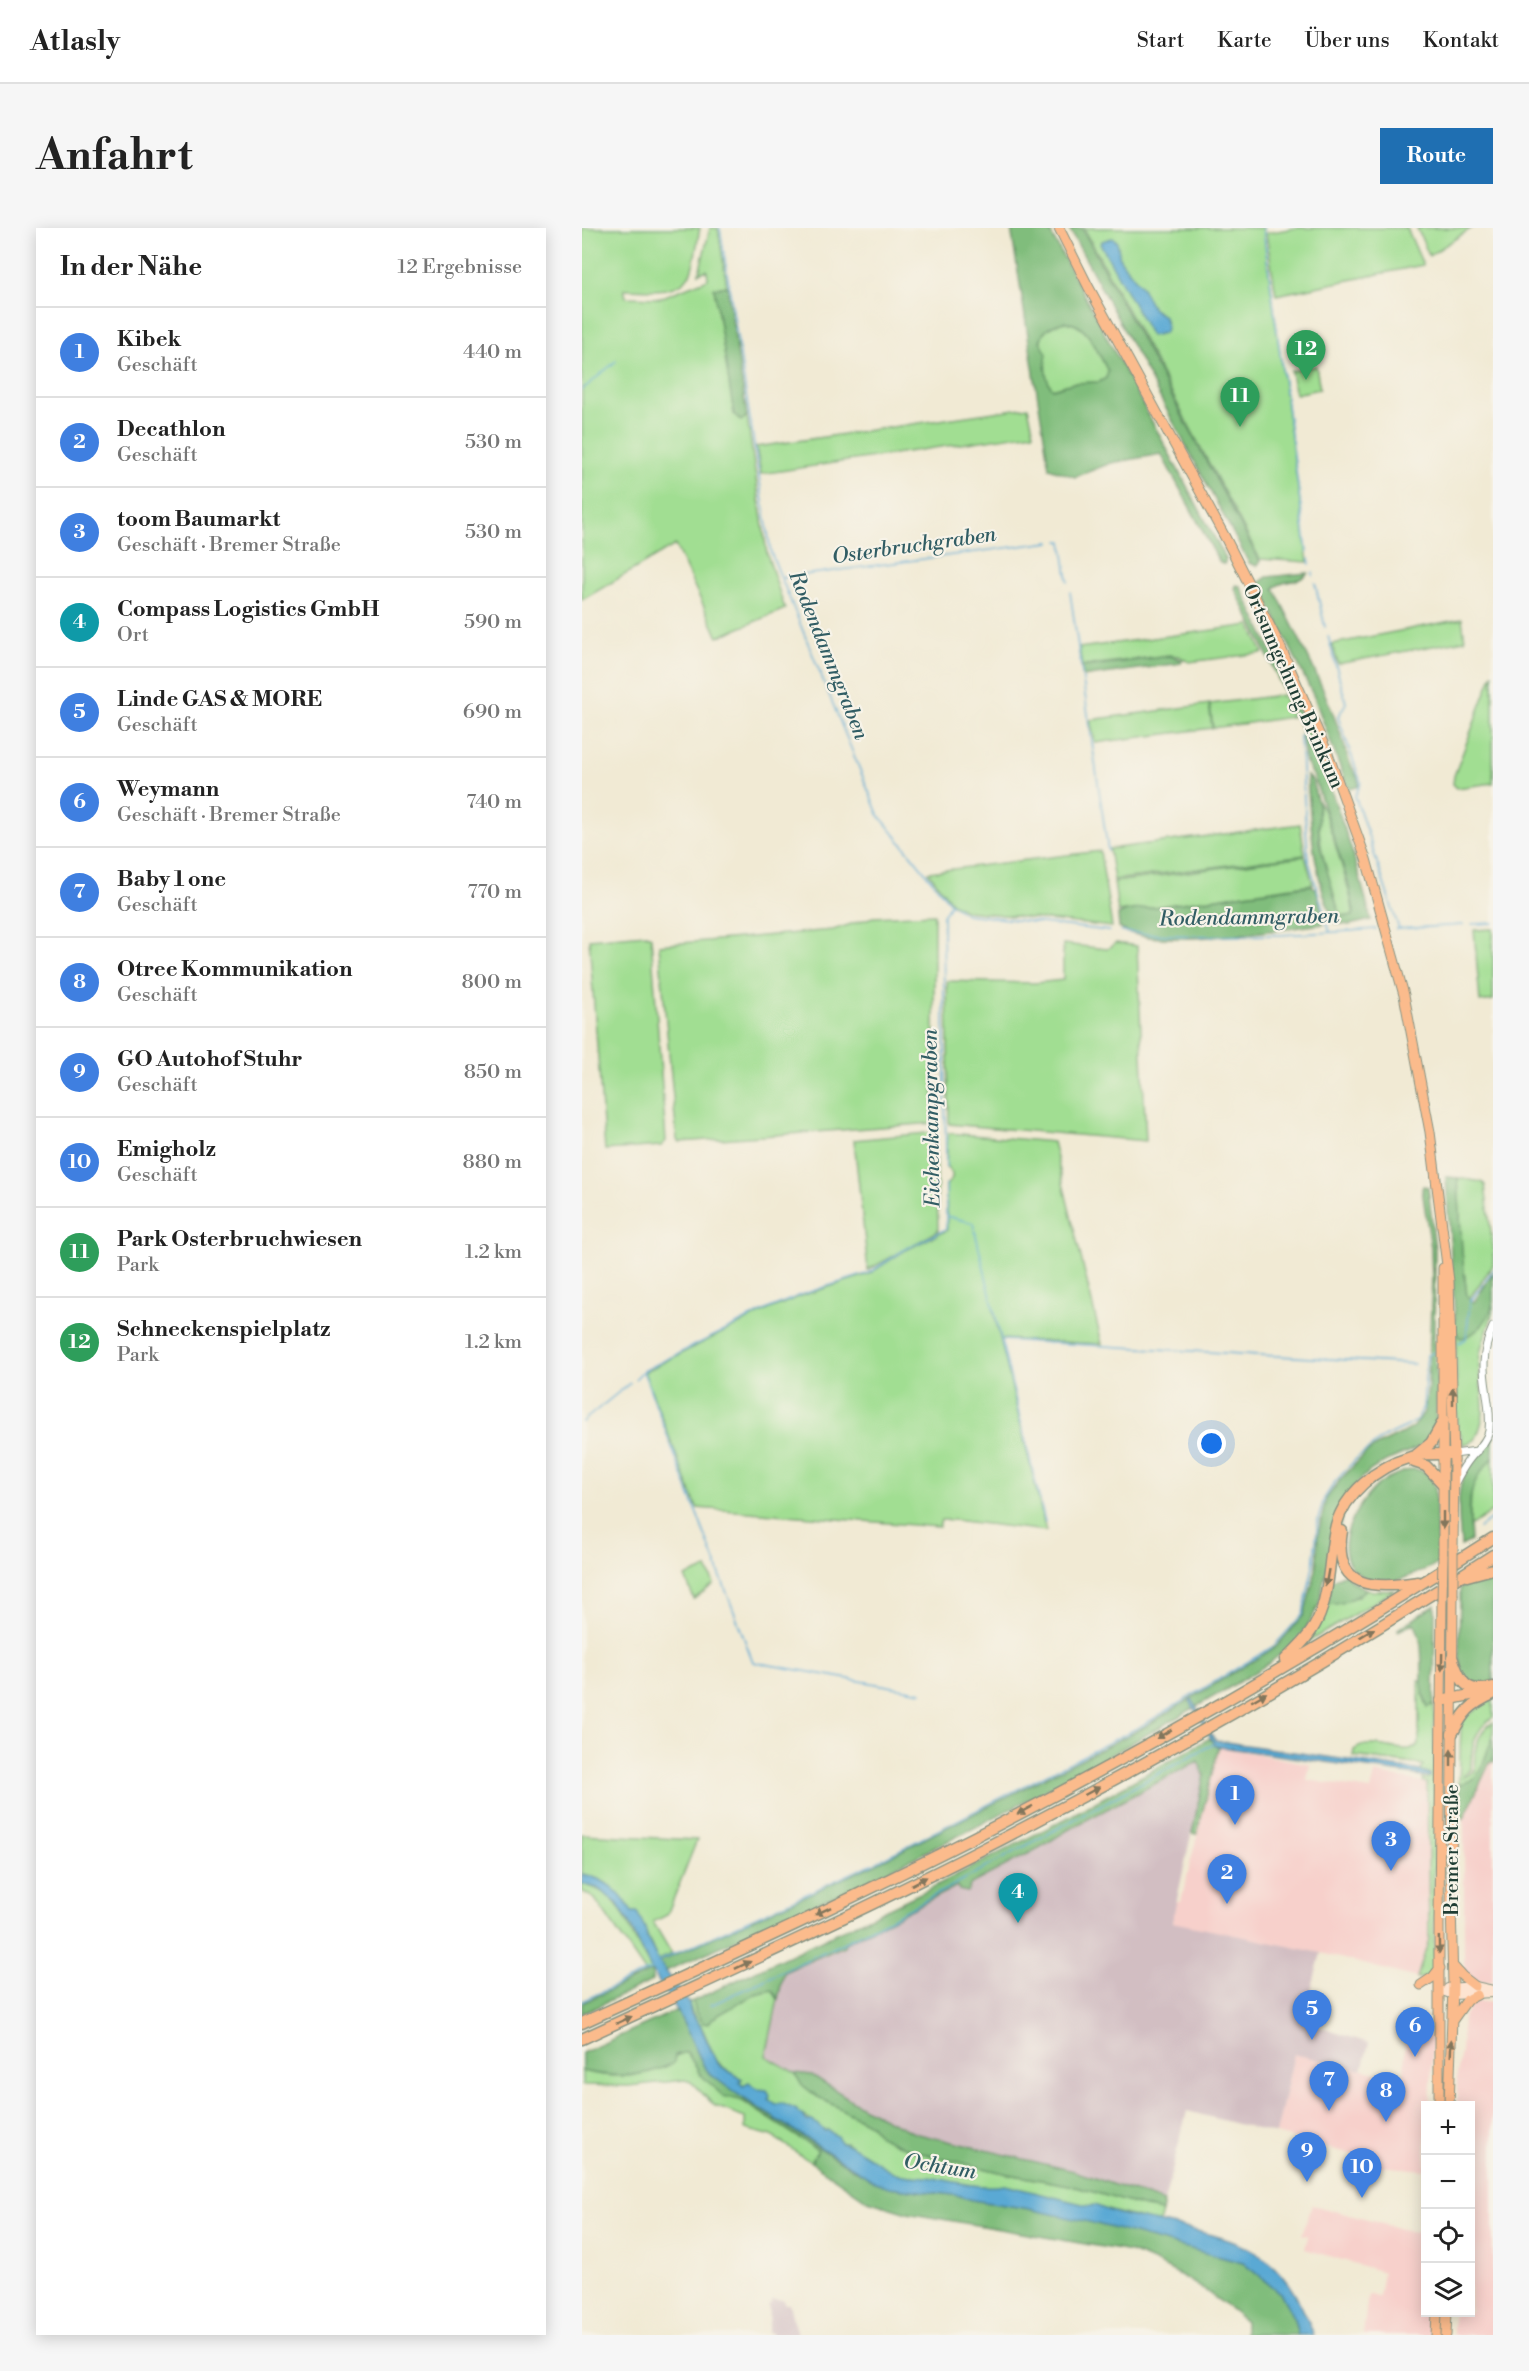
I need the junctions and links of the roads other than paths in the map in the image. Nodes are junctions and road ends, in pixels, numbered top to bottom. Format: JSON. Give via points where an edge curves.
{"nodes":[{"id":1,"x":1059,"y":228,"type":"edge"},
{"id":2,"x":1444,"y":1251,"type":"junction"},
{"id":3,"x":1493,"y":1327,"type":"edge"},
{"id":4,"x":1444,"y":1420,"type":"junction"},
{"id":5,"x":1474,"y":1453,"type":"junction"},
{"id":6,"x":1448,"y":1457,"type":"junction"},
{"id":7,"x":1415,"y":1459,"type":"junction"},
{"id":8,"x":1448,"y":1486,"type":"junction"},
{"id":9,"x":1493,"y":1538,"type":"edge"},
{"id":10,"x":1493,"y":1555,"type":"edge"},
{"id":11,"x":1493,"y":1569,"type":"edge"},
{"id":12,"x":1455,"y":1580,"type":"junction"},
{"id":13,"x":1425,"y":1581,"type":"junction"},
{"id":14,"x":1452,"y":1657,"type":"junction"},
{"id":15,"x":1275,"y":1671,"type":"junction"},
{"id":16,"x":1493,"y":1687,"type":"edge"},
{"id":17,"x":1493,"y":1694,"type":"edge"},
{"id":18,"x":1448,"y":1701,"type":"junction"},
{"id":19,"x":1476,"y":1701,"type":"junction"},
{"id":20,"x":1452,"y":1734,"type":"junction"},
{"id":21,"x":1453,"y":1966,"type":"junction"},
{"id":22,"x":1440,"y":1968,"type":"junction"},
{"id":23,"x":1421,"y":1984,"type":"dead end"},
{"id":24,"x":1440,"y":1990,"type":"junction"},
{"id":25,"x":1476,"y":1990,"type":"junction"},
{"id":26,"x":1453,"y":1991,"type":"junction"},
{"id":27,"x":1493,"y":1991,"type":"edge"},
{"id":28,"x":1452,"y":2021,"type":"junction"},
{"id":29,"x":582,"y":2023,"type":"edge"},
{"id":30,"x":582,"y":2040,"type":"edge"},
{"id":31,"x":1439,"y":2101,"type":"edge"},
{"id":32,"x":1449,"y":2101,"type":"edge"},
{"id":33,"x":1437,"y":2317,"type":"edge"},
{"id":34,"x":1446,"y":2317,"type":"edge"},
{"id":35,"x":1436,"y":2335,"type":"edge"},
{"id":36,"x":1446,"y":2335,"type":"edge"}],
"edges":[{"from":1,"to":2,"type":"main road","name":"Ortsumgehung Brinkum","via":[[1226,539],[1328,754],[1366,859],[1404,995],[1421,1075]]},
{"from":2,"to":4,"type":"main road","name":"Ortsumgehung Brinkum"},
{"from":6,"to":2,"type":"main road","name":"Ortsumgehung Brinkum","one_way":true,"via":[[1452,1335]]},
{"from":3,"to":5,"type":"street","via":[[1484,1363],[1490,1421],[1486,1438]]},
{"from":4,"to":6,"type":"main road","name":"Ortsumgehung Brinkum"},
{"from":4,"to":7,"type":"highway","via":[[1431,1443]]},
{"from":5,"to":6,"type":"street"},
{"from":5,"to":8,"type":"street"},
{"from":6,"to":7,"type":"highway"},
{"from":6,"to":8,"type":"main road"},
{"from":7,"to":8,"type":"highway"},
{"from":7,"to":13,"type":"highway","via":[[1387,1473],[1366,1490],[1348,1515],[1341,1553],[1350,1573],[1369,1586]]},
{"from":7,"to":15,"type":"highway","one_way":true,"via":[[1396,1462],[1376,1473],[1362,1484],[1343,1510],[1317,1621]]},
{"from":8,"to":14,"type":"main road","name":"Bremer Straße","bridge":true,"via":[[1453,1549]]},
{"from":8,"to":18,"type":"main road","name":"Bremer Straße","one_way":true,"bridge":true,"via":[[1442,1602]]},
{"from":9,"to":13,"type":"highway"},
{"from":10,"to":12,"type":"highway"},
{"from":11,"to":12,"type":"highway"},
{"from":30,"to":12,"type":"highway","one_way":true,"via":[[875,1903],[1025,1827],[1207,1728]]},
{"from":13,"to":15,"type":"highway"},
{"from":14,"to":16,"type":"highway","via":[[1466,1685],[1477,1689]]},
{"from":14,"to":18,"type":"main road","name":"Bremer Straße"},
{"from":15,"to":29,"type":"highway","one_way":true,"via":[[1017,1815],[876,1886]]},
{"from":16,"to":18,"type":"highway"},
{"from":17,"to":19,"type":"highway"},
{"from":18,"to":19,"type":"highway"},
{"from":18,"to":20,"type":"main road","name":"Bremer Straße"},
{"from":18,"to":22,"type":"main road","name":"Bremer Straße","one_way":true},
{"from":19,"to":20,"type":"highway","via":[[1462,1715]]},
{"from":21,"to":20,"type":"main road","name":"Bremer Straße","one_way":true},
{"from":21,"to":25,"type":"main road"},
{"from":21,"to":26,"type":"main road","name":"Bremer Straße"},
{"from":22,"to":23,"type":"main road"},
{"from":22,"to":24,"type":"main road","name":"Bremer Straße"},
{"from":24,"to":26,"type":"main road"},
{"from":24,"to":31,"type":"main road","name":"Bremer Straße"},
{"from":25,"to":26,"type":"main road"},
{"from":25,"to":27,"type":"main road"},
{"from":25,"to":28,"type":"main road"},
{"from":26,"to":28,"type":"main road","name":"Bremer Straße"},
{"from":32,"to":28,"type":"main road","name":"Bremer Straße","one_way":true},
{"from":33,"to":35,"type":"main road"},
{"from":34,"to":36,"type":"main road"}]}
